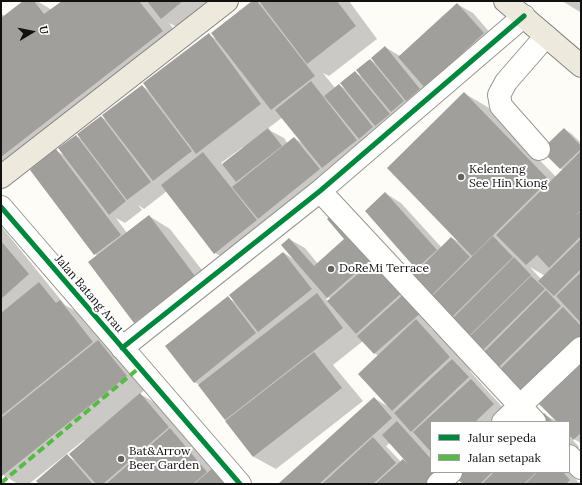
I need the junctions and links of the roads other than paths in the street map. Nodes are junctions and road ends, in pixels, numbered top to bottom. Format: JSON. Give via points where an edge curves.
{"nodes":[{"id":1,"x":227,"y":1,"type":"edge"},
{"id":2,"x":505,"y":1,"type":"edge"},
{"id":3,"x":524,"y":16,"type":"junction"},
{"id":4,"x":546,"y":36,"type":"junction"},
{"id":5,"x":581,"y":66,"type":"edge"},
{"id":6,"x":539,"y":150,"type":"dead end"},
{"id":7,"x":1,"y":177,"type":"edge"},
{"id":8,"x":320,"y":191,"type":"junction"},
{"id":9,"x":1,"y":207,"type":"edge"},
{"id":10,"x":122,"y":348,"type":"junction"},
{"id":11,"x":581,"y":348,"type":"edge"},
{"id":12,"x":519,"y":406,"type":"junction"},
{"id":13,"x":504,"y":421,"type":"edge"},
{"id":14,"x":534,"y":421,"type":"edge"},
{"id":15,"x":570,"y":457,"type":"edge"},
{"id":16,"x":581,"y":468,"type":"edge"},
{"id":17,"x":450,"y":473,"type":"edge"},
{"id":18,"x":240,"y":484,"type":"edge"},
{"id":19,"x":438,"y":484,"type":"edge"}],
"edges":[{"from":1,"to":7,"type":"main road"},
{"from":2,"to":3,"type":"main road"},
{"from":3,"to":4,"type":"main road"},
{"from":3,"to":8,"type":"street"},
{"from":4,"to":5,"type":"main road"},
{"from":4,"to":6,"type":"street","via":[[506,82],[499,95],[502,106]]},
{"from":8,"to":10,"type":"street"},
{"from":8,"to":12,"type":"street"},
{"from":9,"to":10,"type":"street","name":"Jalan Batang Arau"},
{"from":10,"to":18,"type":"street","name":"Jalan Batang Arau"},
{"from":11,"to":12,"type":"street"},
{"from":12,"to":13,"type":"street"},
{"from":12,"to":14,"type":"street"},
{"from":15,"to":16,"type":"street"},
{"from":17,"to":19,"type":"street"}]}
